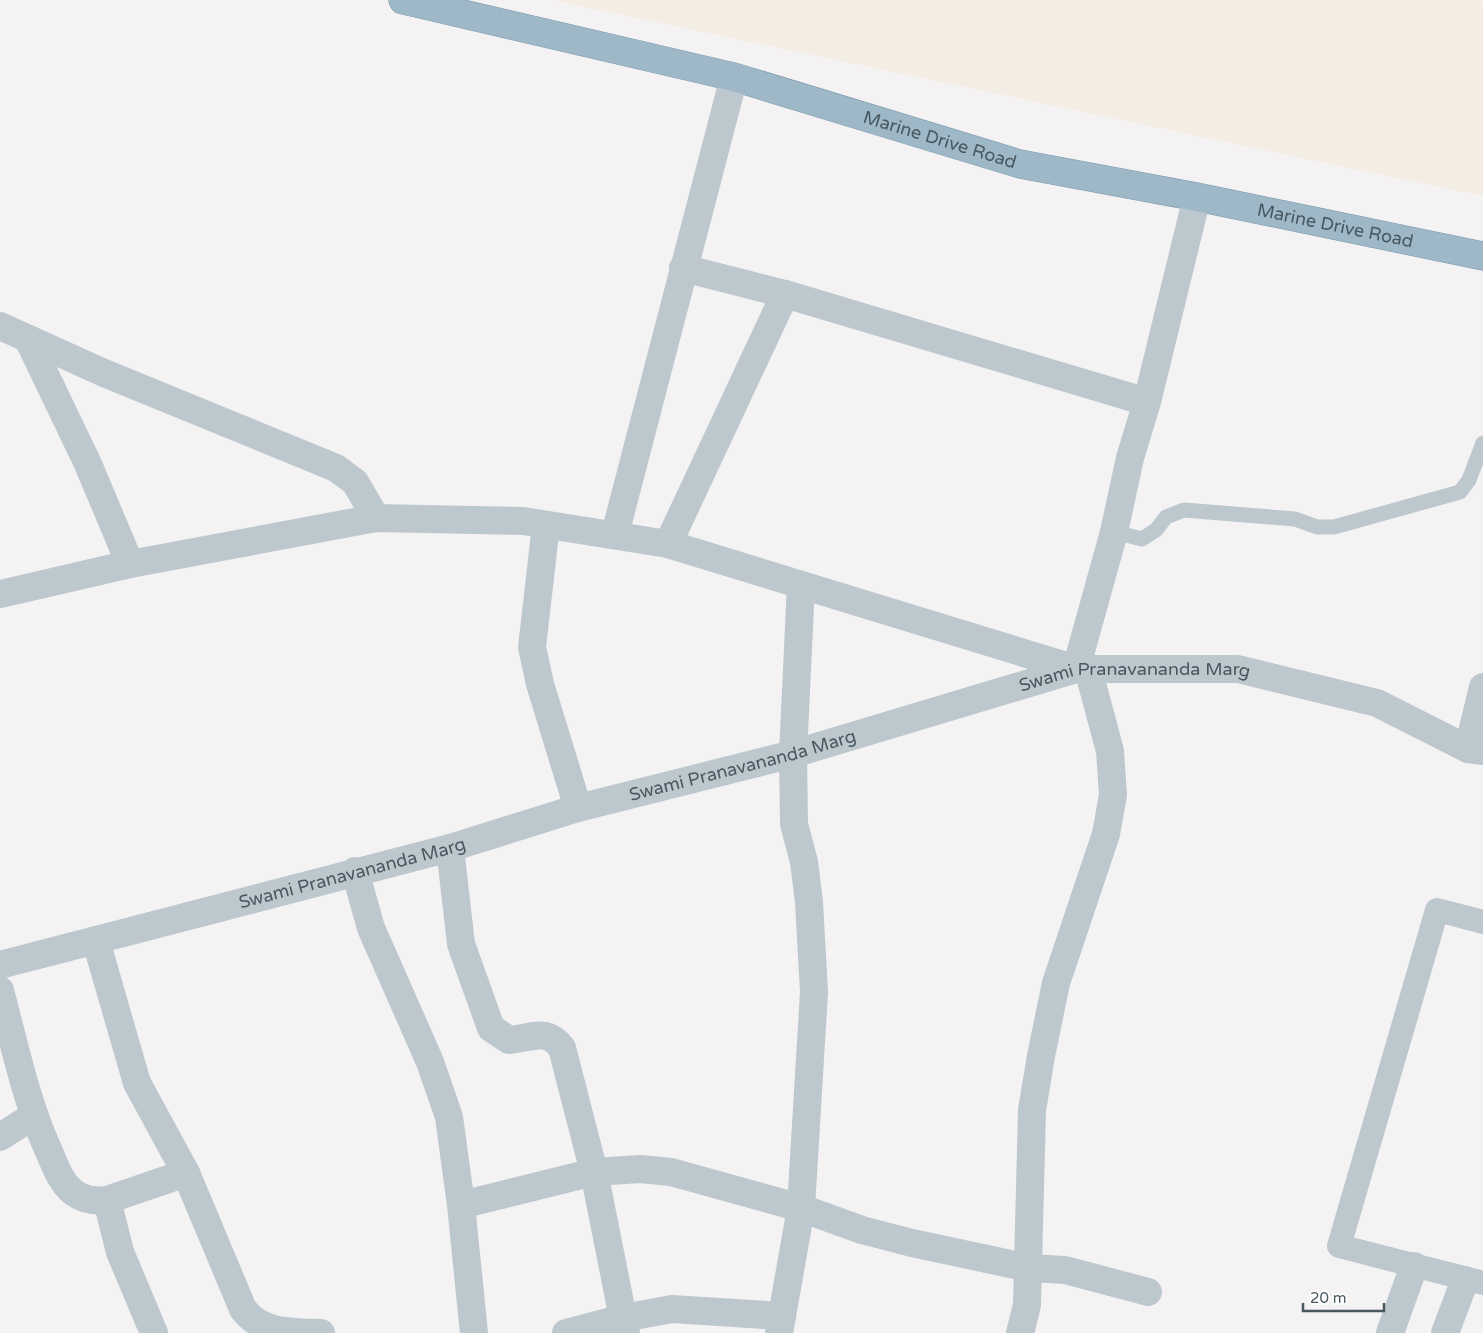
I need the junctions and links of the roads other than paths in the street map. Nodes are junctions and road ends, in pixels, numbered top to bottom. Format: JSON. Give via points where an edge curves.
{"nodes":[{"id":1,"x":403,"y":0,"type":"edge"},
{"id":2,"x":734,"y":77,"type":"junction"},
{"id":3,"x":1197,"y":197,"type":"junction"},
{"id":4,"x":1483,"y":256,"type":"edge"},
{"id":5,"x":683,"y":268,"type":"junction"},
{"id":6,"x":785,"y":294,"type":"junction"},
{"id":7,"x":0,"y":326,"type":"edge"},
{"id":8,"x":28,"y":339,"type":"junction"},
{"id":9,"x":1147,"y":402,"type":"junction"},
{"id":10,"x":1483,"y":443,"type":"edge"},
{"id":11,"x":376,"y":518,"type":"junction"},
{"id":12,"x":546,"y":526,"type":"junction"},
{"id":13,"x":1114,"y":532,"type":"junction"},
{"id":14,"x":615,"y":534,"type":"junction"},
{"id":15,"x":668,"y":544,"type":"junction"},
{"id":16,"x":130,"y":564,"type":"junction"},
{"id":17,"x":801,"y":585,"type":"junction"},
{"id":18,"x":0,"y":594,"type":"edge"},
{"id":19,"x":1082,"y":669,"type":"junction"},
{"id":20,"x":1483,"y":687,"type":"edge"},
{"id":21,"x":1476,"y":750,"type":"edge"},
{"id":22,"x":793,"y":754,"type":"junction"},
{"id":23,"x":578,"y":808,"type":"junction"},
{"id":24,"x":450,"y":848,"type":"junction"},
{"id":25,"x":355,"y":871,"type":"junction"},
{"id":26,"x":1483,"y":922,"type":"edge"},
{"id":27,"x":96,"y":940,"type":"junction"},
{"id":28,"x":0,"y":965,"type":"edge"},
{"id":29,"x":0,"y":990,"type":"edge"},
{"id":30,"x":33,"y":1116,"type":"junction"},
{"id":31,"x":0,"y":1137,"type":"edge"},
{"id":32,"x":594,"y":1172,"type":"junction"},
{"id":33,"x":186,"y":1173,"type":"junction"},
{"id":34,"x":107,"y":1200,"type":"junction"},
{"id":35,"x":461,"y":1205,"type":"junction"},
{"id":36,"x":801,"y":1208,"type":"junction"},
{"id":37,"x":1414,"y":1266,"type":"junction"},
{"id":38,"x":1029,"y":1268,"type":"junction"},
{"id":39,"x":1474,"y":1282,"type":"edge"},
{"id":40,"x":1148,"y":1292,"type":"dead end"},
{"id":41,"x":781,"y":1324,"type":"edge"},
{"id":42,"x":624,"y":1326,"type":"edge"},
{"id":43,"x":154,"y":1333,"type":"edge"},
{"id":44,"x":320,"y":1333,"type":"edge"},
{"id":45,"x":474,"y":1333,"type":"edge"},
{"id":46,"x":566,"y":1333,"type":"edge"},
{"id":47,"x":1020,"y":1333,"type":"edge"},
{"id":48,"x":1390,"y":1333,"type":"edge"},
{"id":49,"x":1445,"y":1333,"type":"edge"}],
"edges":[{"from":1,"to":2,"type":"highway","name":"Marine Drive Road"},
{"from":2,"to":3,"type":"highway","name":"Marine Drive Road","via":[[1020,164]]},
{"from":2,"to":5,"type":"street"},
{"from":3,"to":4,"type":"highway","name":"Marine Drive Road"},
{"from":3,"to":9,"type":"street"},
{"from":5,"to":6,"type":"street"},
{"from":5,"to":14,"type":"street"},
{"from":6,"to":9,"type":"street"},
{"from":6,"to":15,"type":"street"},
{"from":7,"to":8,"type":"street"},
{"from":8,"to":11,"type":"street","via":[[336,468],[355,482]]},
{"from":8,"to":16,"type":"street","via":[[88,464]]},
{"from":9,"to":13,"type":"street","via":[[1130,458]]},
{"from":10,"to":13,"type":"lane","via":[[1469,480],[1460,492],[1334,527],[1317,527],[1295,519],[1184,510],[1166,517],[1156,530],[1142,539]]},
{"from":11,"to":12,"type":"street","via":[[523,521]]},
{"from":11,"to":16,"type":"street"},
{"from":12,"to":14,"type":"street"},
{"from":12,"to":23,"type":"street","via":[[532,647]]},
{"from":13,"to":19,"type":"street"},
{"from":14,"to":15,"type":"street"},
{"from":15,"to":17,"type":"street"},
{"from":16,"to":18,"type":"street"},
{"from":17,"to":19,"type":"street"},
{"from":17,"to":22,"type":"street"},
{"from":19,"to":21,"type":"street","name":"Swami Pranavananda Marg","via":[[1238,669],[1376,703]]},
{"from":19,"to":22,"type":"street","name":"Swami Pranavananda Marg"},
{"from":19,"to":38,"type":"street","via":[[1110,751],[1113,795],[1106,834],[1056,983],[1041,1056],[1032,1110]]},
{"from":20,"to":21,"type":"street"},
{"from":22,"to":23,"type":"street","name":"Swami Pranavananda Marg"},
{"from":22,"to":36,"type":"street","via":[[794,824],[804,862],[809,902],[814,992]]},
{"from":23,"to":24,"type":"street","name":"Swami Pranavananda Marg"},
{"from":24,"to":25,"type":"street","name":"Swami Pranavananda Marg"},
{"from":24,"to":32,"type":"street","via":[[460,944],[491,1028],[509,1040],[546,1034],[555,1038],[562,1048]]},
{"from":25,"to":27,"type":"street","name":"Swami Pranavananda Marg"},
{"from":25,"to":35,"type":"street","via":[[371,928],[442,1093],[449,1117]]},
{"from":26,"to":37,"type":"street","via":[[1437,910],[1339,1246]]},
{"from":27,"to":28,"type":"street","name":"Swami Pranavananda Marg"},
{"from":27,"to":33,"type":"street","via":[[137,1083]]},
{"from":29,"to":30,"type":"street"},
{"from":30,"to":31,"type":"street"},
{"from":30,"to":34,"type":"street","via":[[67,1187],[94,1202]]},
{"from":32,"to":35,"type":"street"},
{"from":32,"to":36,"type":"street","via":[[640,1169],[671,1172]]},
{"from":32,"to":42,"type":"street"},
{"from":33,"to":34,"type":"street"},
{"from":33,"to":44,"type":"street","via":[[250,1321],[261,1329],[275,1332]]},
{"from":34,"to":43,"type":"street","via":[[120,1252]]},
{"from":35,"to":45,"type":"street"},
{"from":36,"to":38,"type":"street","via":[[895,1239]]},
{"from":36,"to":41,"type":"street"},
{"from":37,"to":39,"type":"street"},
{"from":37,"to":48,"type":"street"},
{"from":38,"to":40,"type":"street","via":[[1065,1270]]},
{"from":38,"to":47,"type":"street","via":[[1027,1305]]},
{"from":39,"to":49,"type":"street"},
{"from":41,"to":42,"type":"street","via":[[672,1309]]},
{"from":42,"to":46,"type":"street"}]}
